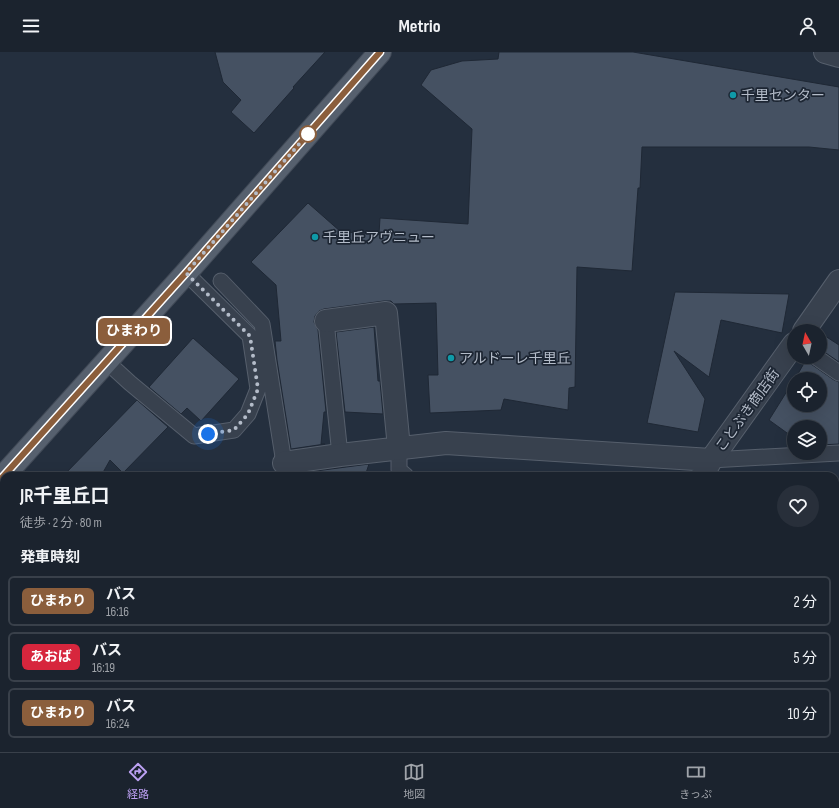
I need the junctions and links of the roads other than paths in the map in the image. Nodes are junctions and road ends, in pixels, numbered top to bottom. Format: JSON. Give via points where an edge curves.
{"nodes":[{"id":1,"x":380,"y":52,"type":"edge"},
{"id":2,"x":825,"y":52,"type":"edge"},
{"id":3,"x":839,"y":56,"type":"edge"},
{"id":4,"x":186,"y":273,"type":"junction"},
{"id":5,"x":221,"y":281,"type":"dead end"},
{"id":6,"x":839,"y":281,"type":"edge"},
{"id":7,"x":326,"y":321,"type":"joint"},
{"id":8,"x":809,"y":324,"type":"edge"},
{"id":9,"x":787,"y":354,"type":"edge"},
{"id":10,"x":106,"y":361,"type":"junction"},
{"id":11,"x":826,"y":364,"type":"edge"},
{"id":12,"x":839,"y":373,"type":"edge"},
{"id":13,"x":399,"y":448,"type":"junction"},
{"id":14,"x":839,"y":453,"type":"edge"},
{"id":15,"x":340,"y":455,"type":"junction"},
{"id":16,"x":284,"y":463,"type":"joint"},
{"id":17,"x":707,"y":468,"type":"edge"},
{"id":18,"x":7,"y":472,"type":"edge"},
{"id":19,"x":401,"y":472,"type":"edge"}],
"edges":[{"from":1,"to":4,"type":"main road"},
{"from":2,"to":3,"type":"street"},
{"from":4,"to":10,"type":"main road"},
{"from":4,"to":10,"type":"lane","via":[[250,336],[258,389],[248,414],[234,430],[194,436]]},
{"from":5,"to":16,"type":"lane","via":[[262,324]]},
{"from":6,"to":8,"type":"street"},
{"from":7,"to":13,"type":"street","via":[[386,313]]},
{"from":7,"to":15,"type":"lane"},
{"from":9,"to":17,"type":"street","name":"ことぶき商店街"},
{"from":10,"to":18,"type":"main road"},
{"from":11,"to":12,"type":"lane"},
{"from":13,"to":15,"type":"street"},
{"from":13,"to":17,"type":"street","via":[[446,443]]},
{"from":13,"to":19,"type":"lane","via":[[399,470]]},
{"from":14,"to":17,"type":"lane"},
{"from":15,"to":16,"type":"street"}]}
